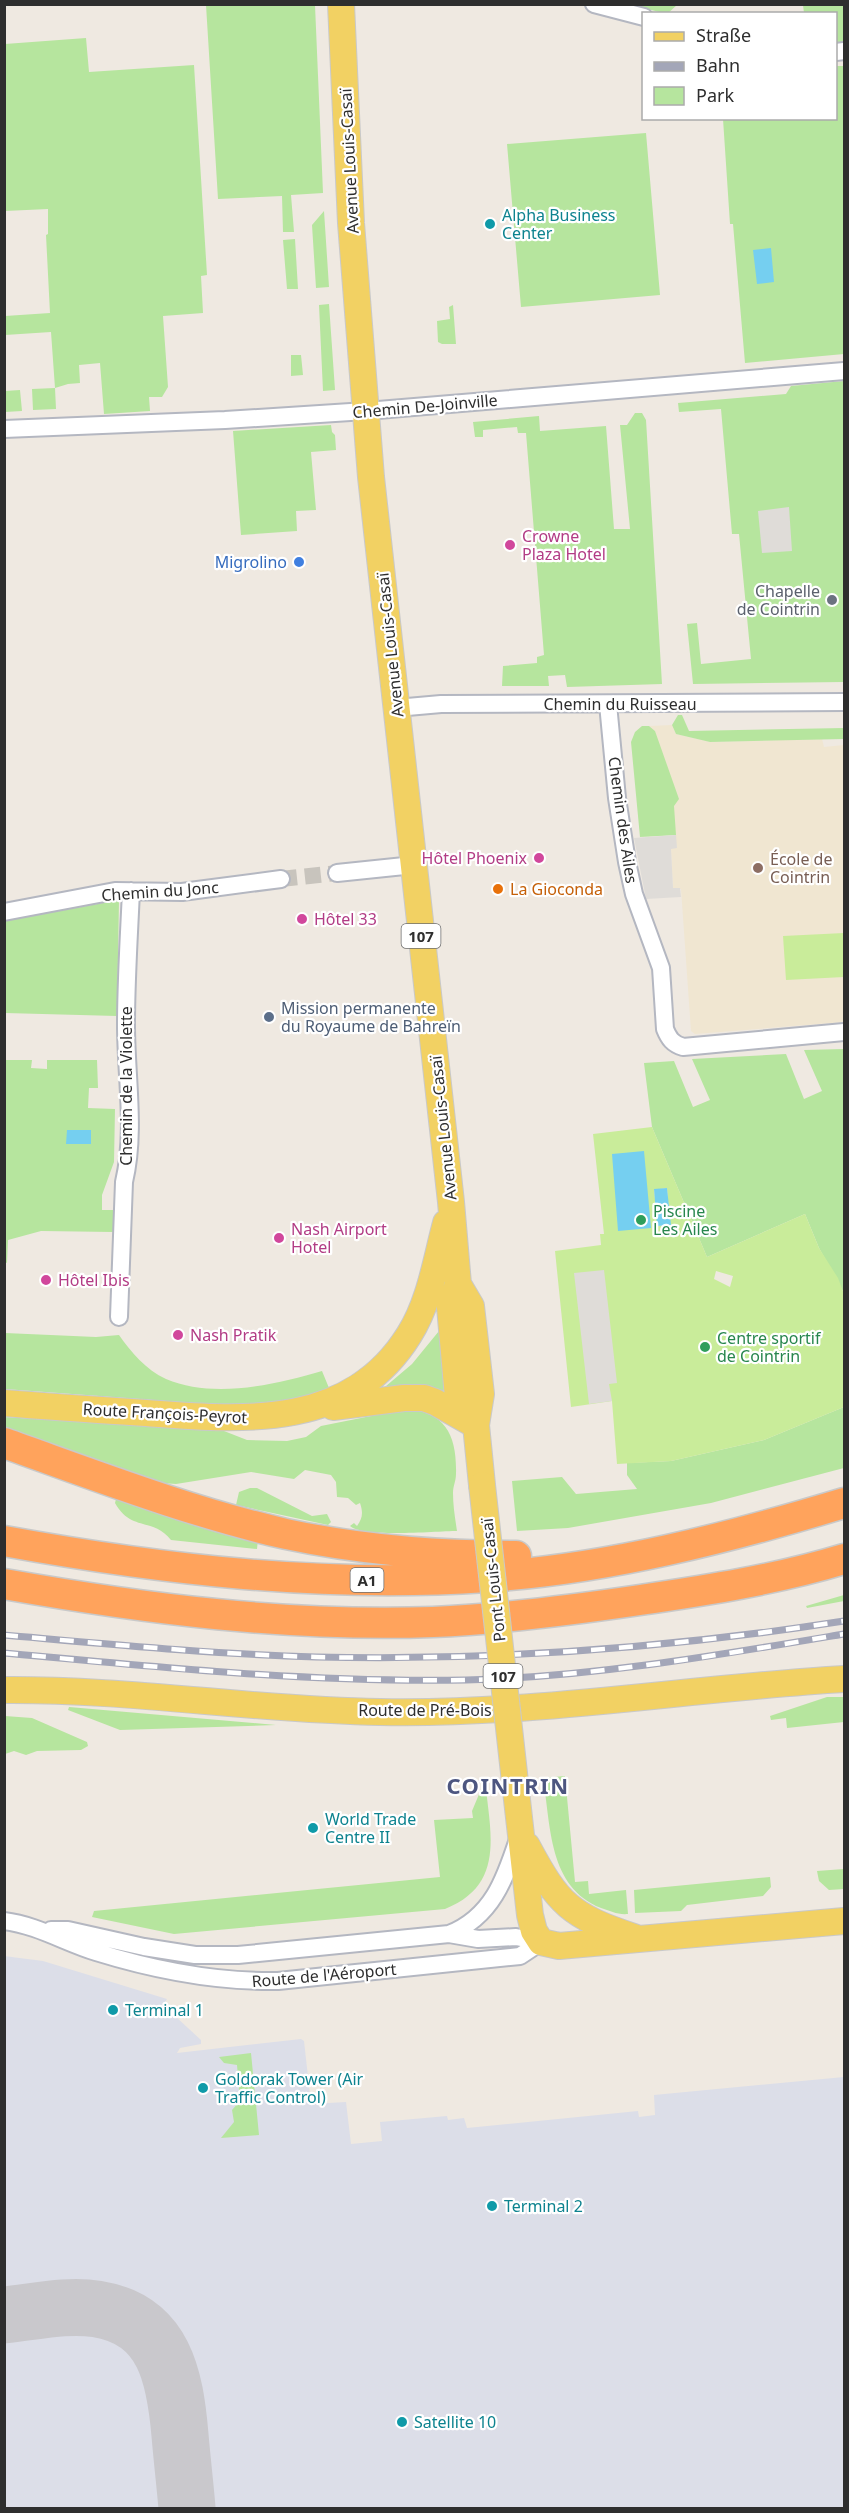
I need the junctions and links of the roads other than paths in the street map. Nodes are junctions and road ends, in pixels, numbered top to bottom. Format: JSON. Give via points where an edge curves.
{"nodes":[{"id":1,"x":341,"y":4,"type":"edge"},
{"id":2,"x":594,"y":4,"type":"edge"},
{"id":3,"x":642,"y":16,"type":"edge"},
{"id":4,"x":844,"y":371,"type":"edge"},
{"id":5,"x":366,"y":411,"type":"junction"},
{"id":6,"x":4,"y":429,"type":"edge"},
{"id":7,"x":844,"y":702,"type":"edge"},
{"id":8,"x":608,"y":704,"type":"junction"},
{"id":9,"x":396,"y":708,"type":"junction"},
{"id":10,"x":414,"y":865,"type":"junction"},
{"id":11,"x":337,"y":873,"type":"tunnel mouth"},
{"id":12,"x":281,"y":879,"type":"tunnel mouth"},
{"id":13,"x":131,"y":891,"type":"junction"},
{"id":14,"x":4,"y":912,"type":"edge"},
{"id":15,"x":844,"y":1032,"type":"edge"},
{"id":16,"x":451,"y":1202,"type":"junction"},
{"id":17,"x":119,"y":1317,"type":"dead end"},
{"id":18,"x":4,"y":1403,"type":"edge"},
{"id":19,"x":311,"y":1409,"type":"junction"},
{"id":20,"x":476,"y":1425,"type":"junction"},
{"id":21,"x":4,"y":1443,"type":"edge"},
{"id":22,"x":482,"y":1485,"type":"joint"},
{"id":23,"x":844,"y":1503,"type":"edge"},
{"id":24,"x":728,"y":1534,"type":"junction"},
{"id":25,"x":4,"y":1541,"type":"edge"},
{"id":26,"x":844,"y":1558,"type":"edge"},
{"id":27,"x":4,"y":1584,"type":"edge"},
{"id":28,"x":844,"y":1679,"type":"edge"},
{"id":29,"x":4,"y":1690,"type":"edge"},
{"id":30,"x":520,"y":1832,"type":"junction"},
{"id":31,"x":844,"y":1921,"type":"edge"},
{"id":32,"x":4,"y":1922,"type":"edge"},
{"id":33,"x":38,"y":1930,"type":"junction"},
{"id":34,"x":449,"y":1934,"type":"junction"},
{"id":35,"x":639,"y":1939,"type":"junction"},
{"id":36,"x":541,"y":1942,"type":"junction"}],
"edges":[{"from":1,"to":5,"type":"main road","name":"Avenue Louis-Casaï","number":"107","via":[[351,223]]},
{"from":2,"to":3,"type":"street"},
{"from":4,"to":5,"type":"street","name":"Chemin De-Joinville"},
{"from":5,"to":6,"type":"street","name":"Chemin De-Joinville"},
{"from":5,"to":9,"type":"main road","name":"Avenue Louis-Casaï","number":"107"},
{"from":7,"to":8,"type":"street","name":"Chemin du Ruisseau"},
{"from":8,"to":9,"type":"street","name":"Chemin du Ruisseau","via":[[441,704]]},
{"from":8,"to":15,"type":"street","name":"Chemin des Ailes","via":[[627,862],[634,894],[661,969],[668,1038],[683,1047]]},
{"from":9,"to":10,"type":"main road","name":"Avenue Louis-Casaï","number":"107"},
{"from":10,"to":11,"type":"street"},
{"from":10,"to":16,"type":"main road","name":"Avenue Louis-Casaï","number":"107"},
{"from":12,"to":13,"type":"street","name":"Chemin du Jonc","via":[[182,892]]},
{"from":13,"to":14,"type":"street","name":"Chemin du Jonc"},
{"from":13,"to":17,"type":"street","name":"Chemin de la Violette","via":[[126,1025],[128,1164]]},
{"from":16,"to":19,"type":"main road","name":"Route François-Peyrot","via":[[430,1285],[410,1334],[397,1354],[363,1384]]},
{"from":16,"to":20,"type":"main road","name":"Avenue Louis-Casaï","number":"107","via":[[458,1284],[471,1306],[481,1394]]},
{"from":18,"to":19,"type":"main road","name":"Route François-Peyrot","via":[[228,1418],[279,1416]]},
{"from":19,"to":20,"type":"main road","via":[[424,1398]]},
{"from":20,"to":22,"type":"main road","name":"Avenue Louis-Casaï","number":"107"},
{"from":21,"to":24,"type":"highway","via":[[191,1508],[286,1534],[372,1547],[523,1556]]},
{"from":22,"to":30,"type":"main road","name":"Pont Louis-Casaï","number":"107","bridge":true},
{"from":23,"to":24,"type":"highway","number":"A1"},
{"from":24,"to":25,"type":"highway","number":"A1","via":[[671,1550],[556,1569],[488,1577],[376,1581],[208,1572]]},
{"from":26,"to":27,"type":"highway","via":[[771,1578],[663,1597],[433,1622],[314,1622],[213,1615]]},
{"from":28,"to":29,"type":"main road","name":"Route de Pré-Bois","via":[[463,1712],[292,1708]]},
{"from":30,"to":34,"type":"street","name":"Route de l'Aéroport","via":[[494,1900],[474,1920]]},
{"from":30,"to":35,"type":"main road","via":[[546,1881],[566,1905],[597,1924]]},
{"from":30,"to":36,"type":"main road","number":"107","via":[[530,1915]]},
{"from":31,"to":35,"type":"main road","name":"Route de l'Aéroport"},
{"from":32,"to":33,"type":"street","name":"Route de l'Aéroport"},
{"from":33,"to":34,"type":"street","name":"Route de l'Aéroport","via":[[68,1930],[195,1955],[238,1955]]},
{"from":33,"to":36,"type":"street","name":"Route de l'Aéroport","via":[[96,1952],[176,1971],[246,1981],[520,1956]]},
{"from":34,"to":36,"type":"street","name":"Route de l'Aéroport"},
{"from":35,"to":36,"type":"main road","name":"Route de l'Aéroport","via":[[559,1946]]}]}
